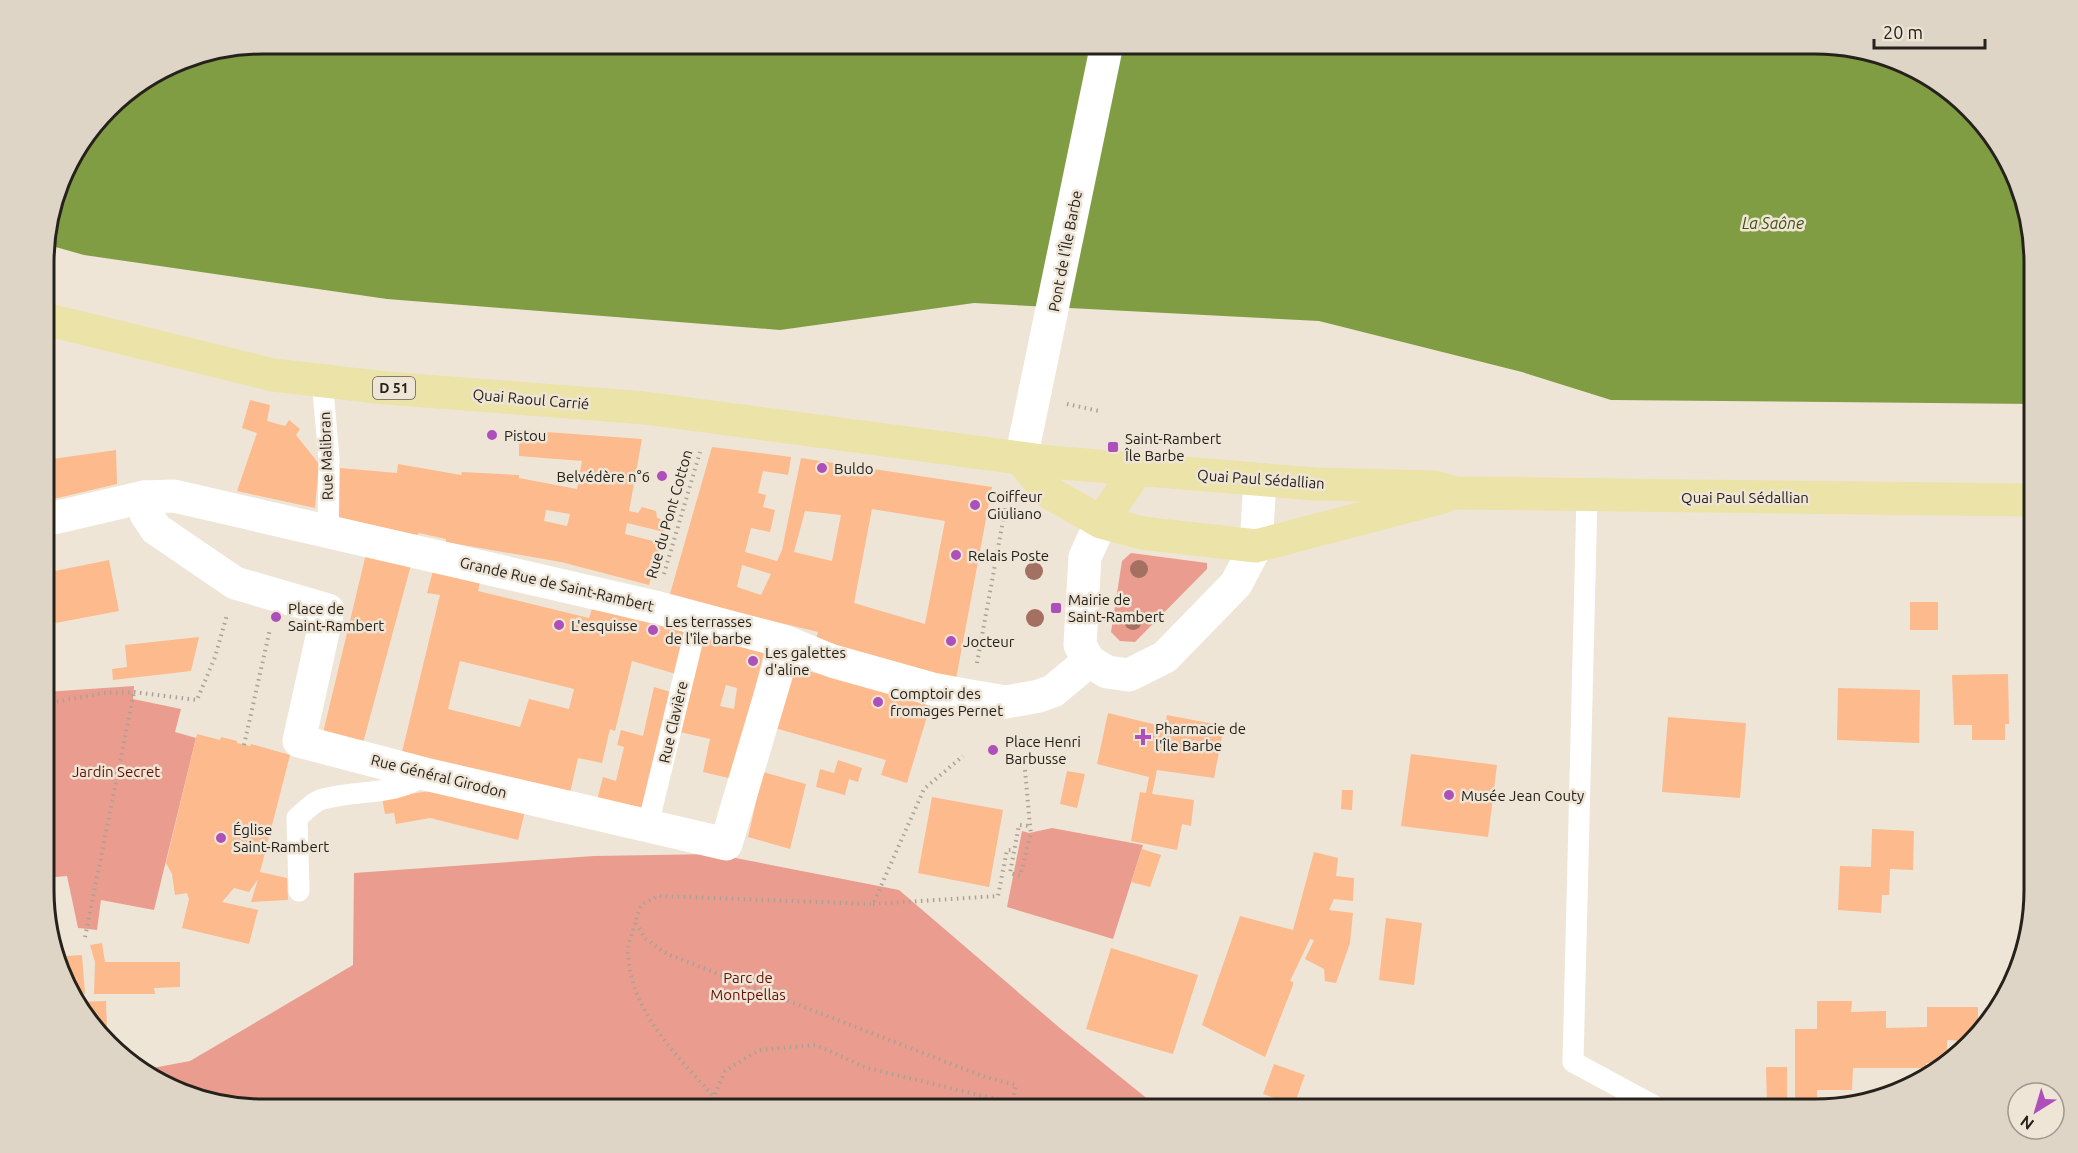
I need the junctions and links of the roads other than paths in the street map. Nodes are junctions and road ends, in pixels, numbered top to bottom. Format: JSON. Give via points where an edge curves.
{"nodes":[{"id":1,"x":1105,"y":54,"type":"edge"},
{"id":2,"x":54,"y":321,"type":"edge"},
{"id":3,"x":322,"y":380,"type":"junction"},
{"id":4,"x":1014,"y":458,"type":"junction"},
{"id":5,"x":1136,"y":471,"type":"junction"},
{"id":6,"x":1260,"y":480,"type":"junction"},
{"id":7,"x":1456,"y":493,"type":"junction"},
{"id":8,"x":1587,"y":496,"type":"junction"},
{"id":9,"x":144,"y":497,"type":"junction"},
{"id":10,"x":2024,"y":500,"type":"edge"},
{"id":11,"x":54,"y":518,"type":"edge"},
{"id":12,"x":1101,"y":522,"type":"junction"},
{"id":13,"x":328,"y":532,"type":"junction"},
{"id":14,"x":1256,"y":546,"type":"junction"},
{"id":15,"x":698,"y":618,"type":"junction"},
{"id":16,"x":786,"y":642,"type":"junction"},
{"id":17,"x":1089,"y":661,"type":"junction"},
{"id":18,"x":425,"y":774,"type":"junction"},
{"id":19,"x":648,"y":825,"type":"junction"},
{"id":20,"x":299,"y":891,"type":"dead end"},
{"id":21,"x":1641,"y":1099,"type":"edge"}],
"edges":[{"from":1,"to":4,"type":"street","name":"Pont de l'Île Barbe","via":[[1033,396]]},
{"from":2,"to":3,"type":"main road","name":"Quai Raoul Carrié","number":"D 51","via":[[273,375]]},
{"from":3,"to":4,"type":"main road","name":"Quai Raoul Carrié","number":"D 51","via":[[645,408]]},
{"from":3,"to":13,"type":"lane","name":"Rue Malibran","via":[[329,458]]},
{"from":4,"to":5,"type":"main road","name":"Quai Paul Sédallian"},
{"from":4,"to":12,"type":"main road","name":"Quai Paul Sédallian","via":[[1048,492]]},
{"from":5,"to":6,"type":"main road","name":"Quai Paul Sédallian"},
{"from":5,"to":12,"type":"main road"},
{"from":6,"to":7,"type":"main road","name":"Quai Paul Sédallian","via":[[1435,487]]},
{"from":6,"to":14,"type":"street"},
{"from":7,"to":8,"type":"main road","name":"Quai Paul Sédallian"},
{"from":7,"to":14,"type":"main road","name":"Quai Paul Sédallian"},
{"from":8,"to":10,"type":"main road","name":"Quai Paul Sédallian"},
{"from":8,"to":21,"type":"lane","via":[[1573,1062]]},
{"from":9,"to":11,"type":"street","name":"Grande Rue de Saint-Rambert"},
{"from":9,"to":13,"type":"street","name":"Grande Rue de Saint-Rambert","via":[[174,495]]},
{"from":9,"to":18,"type":"street","name":"Rue Général Girodon","via":[[146,514],[156,529],[235,583],[328,610],[299,741]]},
{"from":12,"to":14,"type":"main road","name":"Quai Paul Sédallian","via":[[1142,533]]},
{"from":12,"to":17,"type":"street","via":[[1084,556],[1080,645]]},
{"from":13,"to":15,"type":"street","name":"Grande Rue de Saint-Rambert"},
{"from":14,"to":17,"type":"street","via":[[1236,584],[1165,657],[1129,675],[1107,672]]},
{"from":15,"to":16,"type":"street","name":"Grande Rue de Saint-Rambert"},
{"from":15,"to":19,"type":"lane","name":"Rue Clavière"},
{"from":16,"to":17,"type":"street","name":"Grande Rue de Saint-Rambert","via":[[832,661],[932,689],[1006,702],[1053,691]]},
{"from":16,"to":19,"type":"street","name":"Rue Général Girodon","via":[[726,844]]},
{"from":18,"to":19,"type":"street","name":"Rue Général Girodon"},
{"from":18,"to":20,"type":"lane","via":[[413,783],[395,788],[321,799],[297,818]]}]}
